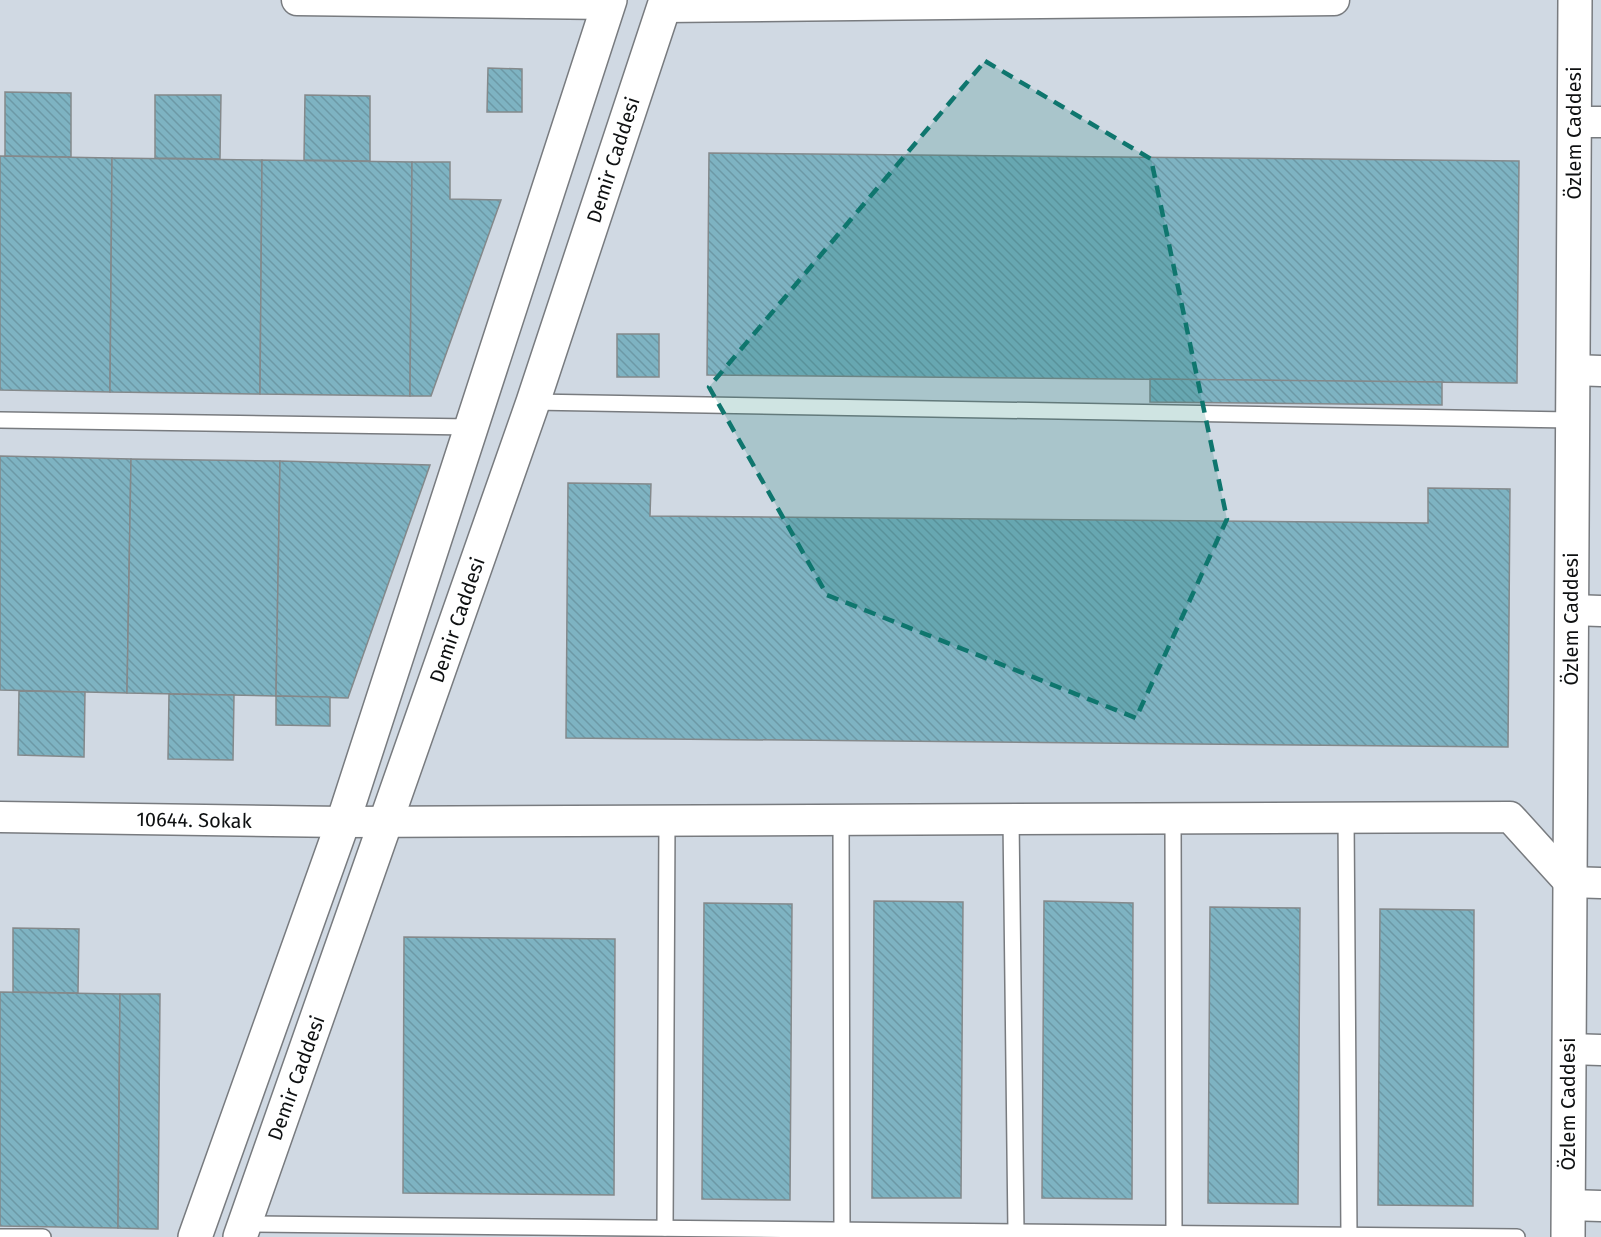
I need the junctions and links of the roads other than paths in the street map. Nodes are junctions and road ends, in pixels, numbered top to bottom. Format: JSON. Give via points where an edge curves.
{"nodes":[{"id":1,"x":297,"y":0,"type":"edge"},
{"id":2,"x":1334,"y":0,"type":"edge"},
{"id":3,"x":1575,"y":0,"type":"edge"},
{"id":4,"x":609,"y":2,"type":"edge"},
{"id":5,"x":664,"y":4,"type":"edge"},
{"id":6,"x":1588,"y":122,"type":"edge"},
{"id":7,"x":1587,"y":370,"type":"edge"},
{"id":8,"x":533,"y":402,"type":"junction"},
{"id":9,"x":0,"y":420,"type":"edge"},
{"id":10,"x":1572,"y":420,"type":"junction"},
{"id":11,"x":471,"y":427,"type":"junction"},
{"id":12,"x":1586,"y":611,"type":"edge"},
{"id":13,"x":0,"y":817,"type":"edge"},
{"id":14,"x":1173,"y":818,"type":"junction"},
{"id":15,"x":1346,"y":818,"type":"junction"},
{"id":16,"x":1011,"y":819,"type":"junction"},
{"id":17,"x":667,"y":820,"type":"junction"},
{"id":18,"x":841,"y":820,"type":"junction"},
{"id":19,"x":388,"y":821,"type":"junction"},
{"id":20,"x":343,"y":822,"type":"junction"},
{"id":21,"x":1585,"y":882,"type":"edge"},
{"id":22,"x":1569,"y":1050,"type":"junction"},
{"id":23,"x":1601,"y":1050,"type":"edge"},
{"id":24,"x":1568,"y":1205,"type":"junction"},
{"id":25,"x":1601,"y":1206,"type":"edge"},
{"id":26,"x":665,"y":1228,"type":"junction"},
{"id":27,"x":842,"y":1230,"type":"junction"},
{"id":28,"x":242,"y":1231,"type":"edge"},
{"id":29,"x":1016,"y":1232,"type":"junction"},
{"id":30,"x":1174,"y":1234,"type":"junction"},
{"id":31,"x":1349,"y":1235,"type":"junction"},
{"id":32,"x":0,"y":1236,"type":"edge"},
{"id":33,"x":43,"y":1237,"type":"edge"},
{"id":34,"x":195,"y":1237,"type":"edge"},
{"id":35,"x":1517,"y":1237,"type":"edge"},
{"id":36,"x":1568,"y":1237,"type":"edge"}],
"edges":[{"from":1,"to":4,"type":"street"},
{"from":2,"to":5,"type":"street"},
{"from":3,"to":6,"type":"street","name":"Özlem Caddesi"},
{"from":4,"to":11,"type":"street","name":"Demir Caddesi"},
{"from":5,"to":8,"type":"street","name":"Demir Caddesi"},
{"from":6,"to":7,"type":"street","name":"Özlem Caddesi"},
{"from":7,"to":10,"type":"street","name":"Özlem Caddesi"},
{"from":8,"to":10,"type":"lane"},
{"from":8,"to":19,"type":"street","name":"Demir Caddesi"},
{"from":9,"to":11,"type":"lane"},
{"from":10,"to":12,"type":"street","name":"Özlem Caddesi"},
{"from":11,"to":20,"type":"street","name":"Demir Caddesi"},
{"from":12,"to":21,"type":"street","name":"Özlem Caddesi"},
{"from":13,"to":20,"type":"street","name":"10644. Sokak"},
{"from":14,"to":15,"type":"street","name":"10644. Sokak"},
{"from":14,"to":16,"type":"street","name":"10644. Sokak"},
{"from":14,"to":30,"type":"lane"},
{"from":15,"to":21,"type":"street","name":"10644. Sokak","via":[[1510,817]]},
{"from":15,"to":31,"type":"lane"},
{"from":16,"to":18,"type":"street","name":"10644. Sokak"},
{"from":16,"to":29,"type":"lane"},
{"from":17,"to":18,"type":"street","name":"10644. Sokak"},
{"from":17,"to":19,"type":"street","name":"10644. Sokak"},
{"from":17,"to":26,"type":"lane"},
{"from":18,"to":27,"type":"lane"},
{"from":19,"to":20,"type":"street","name":"10644. Sokak"},
{"from":19,"to":28,"type":"street","name":"Demir Caddesi"},
{"from":20,"to":34,"type":"street","name":"Demir Caddesi"},
{"from":21,"to":22,"type":"street","name":"Özlem Caddesi"},
{"from":22,"to":23,"type":"street"},
{"from":22,"to":24,"type":"street","name":"Özlem Caddesi"},
{"from":24,"to":25,"type":"street"},
{"from":24,"to":36,"type":"street","name":"Özlem Caddesi"},
{"from":26,"to":27,"type":"lane"},
{"from":26,"to":28,"type":"lane"},
{"from":27,"to":29,"type":"lane"},
{"from":29,"to":30,"type":"lane"},
{"from":30,"to":31,"type":"lane"},
{"from":31,"to":35,"type":"lane"},
{"from":32,"to":33,"type":"lane"}]}
